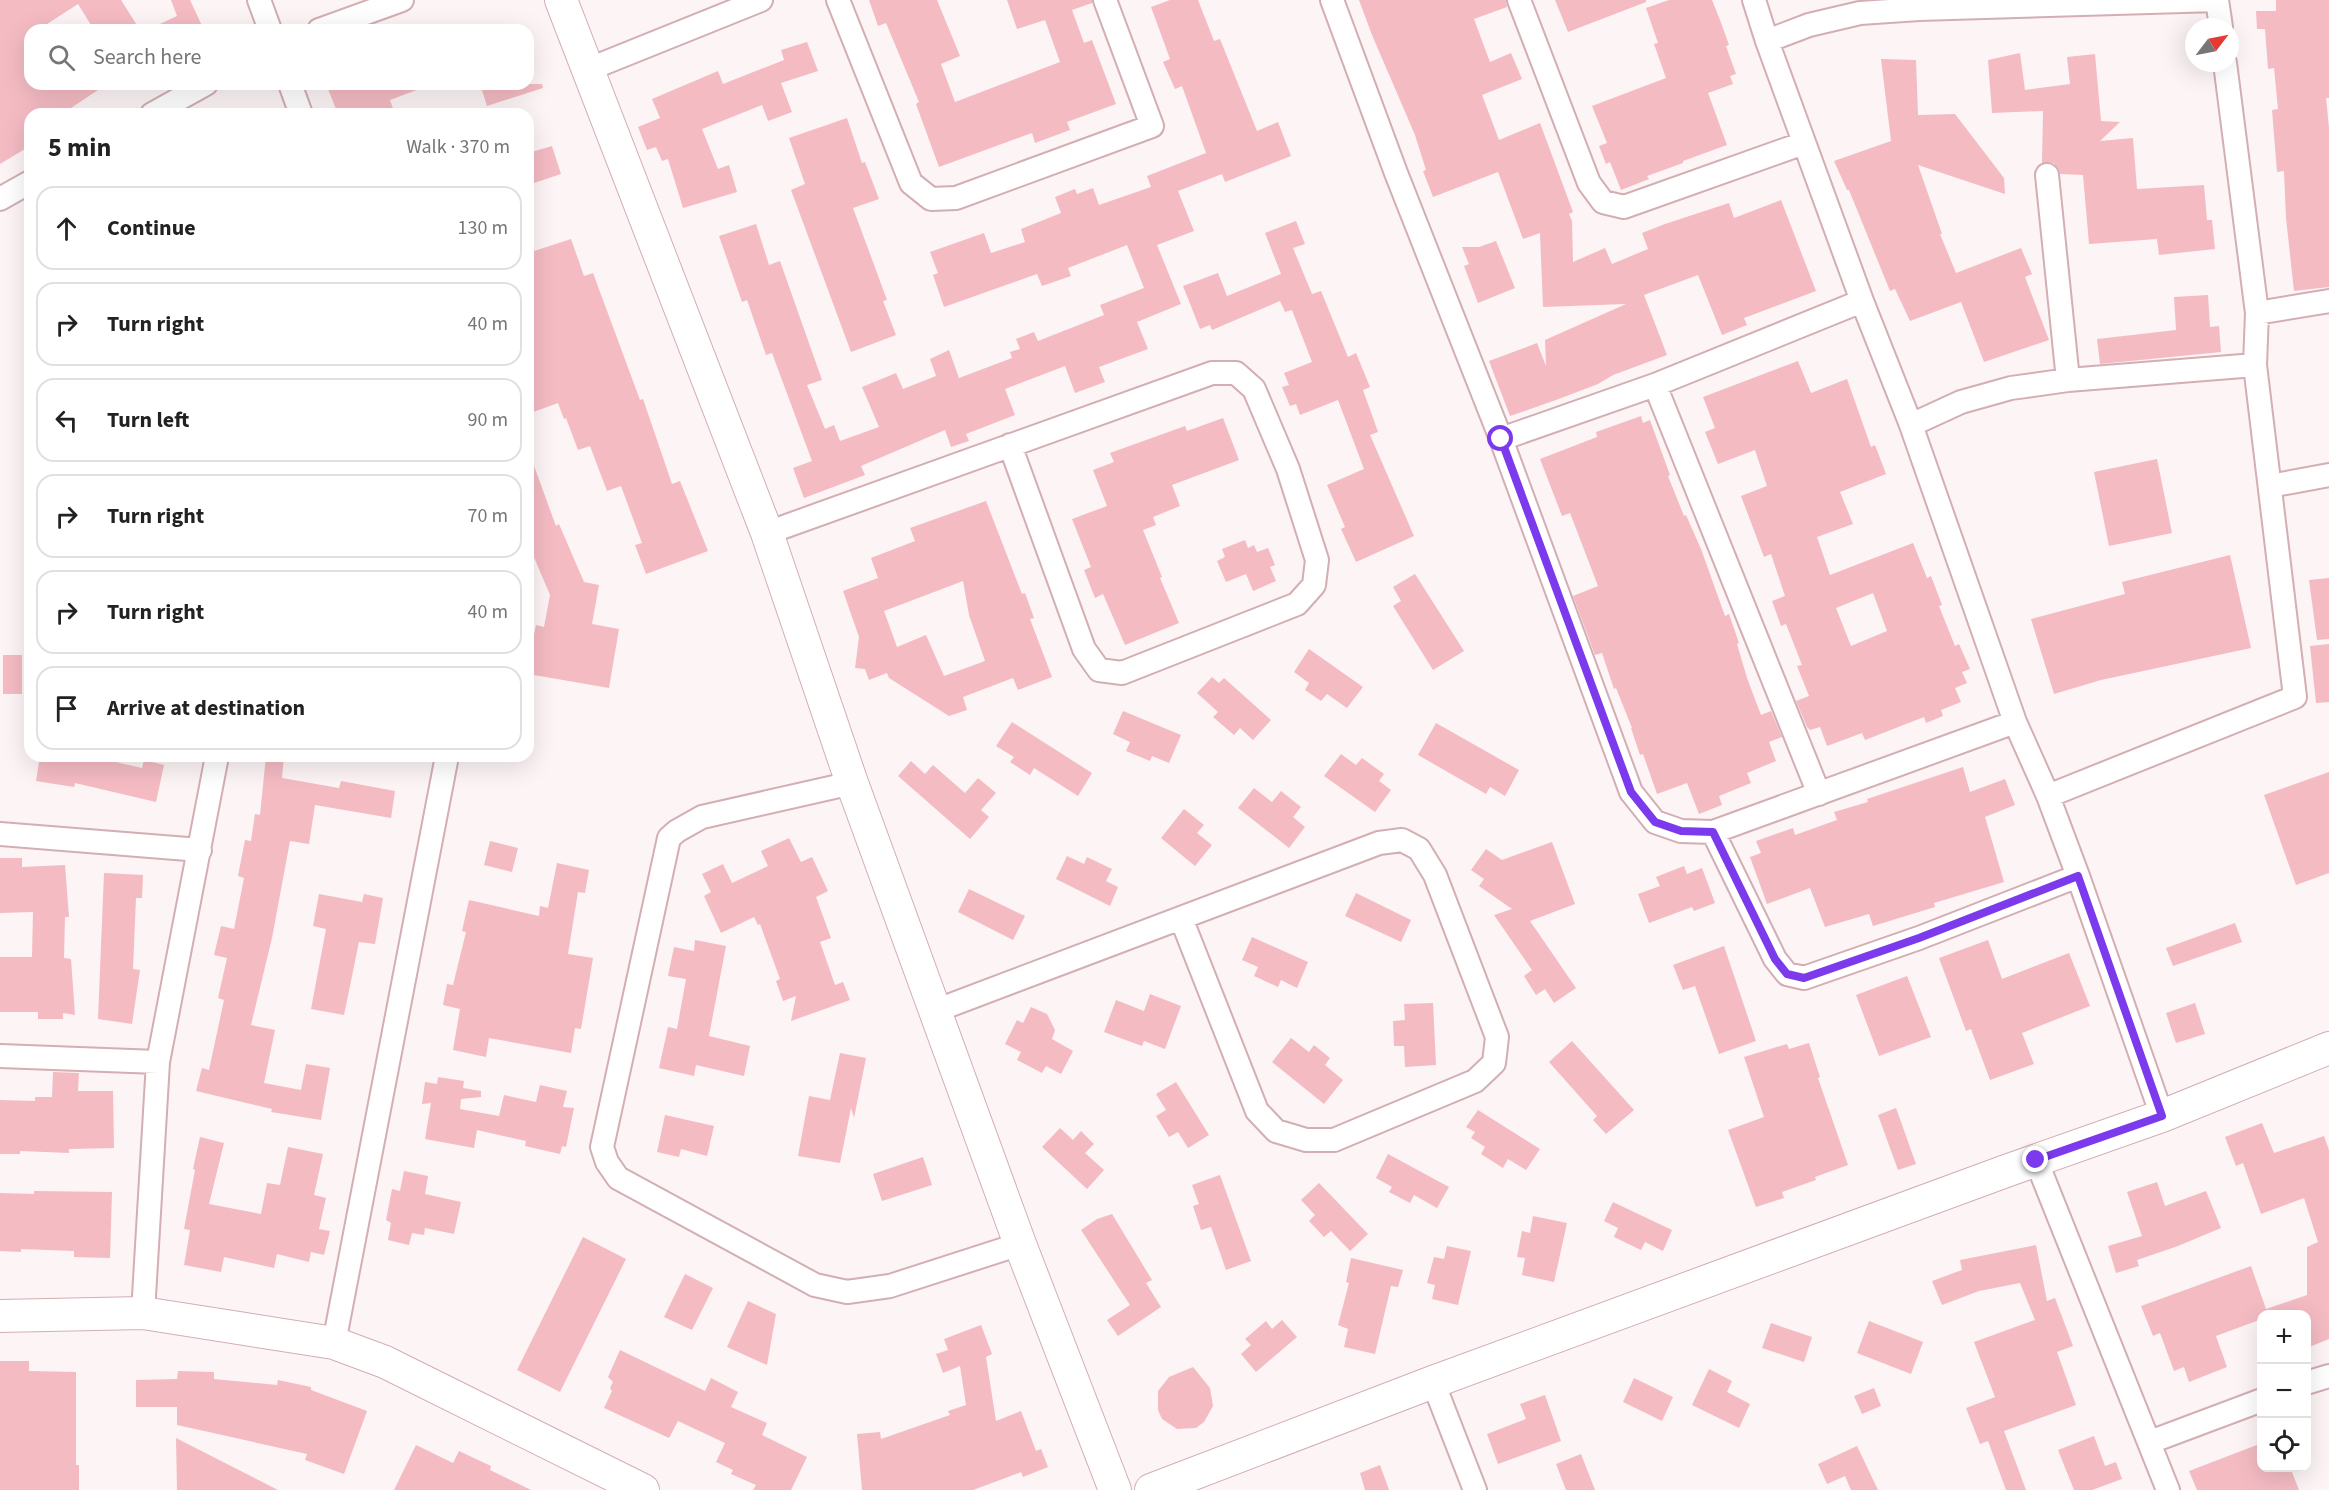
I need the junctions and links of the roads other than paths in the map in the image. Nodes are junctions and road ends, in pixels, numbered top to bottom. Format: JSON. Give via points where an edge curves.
{"nodes":[{"id":1,"x":259,"y":0,"type":"edge"},
{"id":2,"x":402,"y":0,"type":"edge"},
{"id":3,"x":561,"y":0,"type":"edge"},
{"id":4,"x":762,"y":0,"type":"edge"},
{"id":5,"x":838,"y":0,"type":"edge"},
{"id":6,"x":1105,"y":0,"type":"edge"},
{"id":7,"x":1332,"y":0,"type":"edge"},
{"id":8,"x":1519,"y":0,"type":"edge"},
{"id":9,"x":1754,"y":0,"type":"edge"},
{"id":10,"x":1919,"y":4,"type":"edge"},
{"id":11,"x":2220,"y":18,"type":"edge"},
{"id":12,"x":268,"y":24,"type":"edge"},
{"id":13,"x":336,"y":24,"type":"edge"},
{"id":14,"x":1767,"y":41,"type":"junction"},
{"id":15,"x":587,"y":70,"type":"junction"},
{"id":16,"x":2226,"y":72,"type":"edge"},
{"id":17,"x":195,"y":90,"type":"edge"},
{"id":18,"x":292,"y":90,"type":"edge"},
{"id":19,"x":163,"y":108,"type":"edge"},
{"id":20,"x":299,"y":108,"type":"edge"},
{"id":21,"x":1804,"y":142,"type":"junction"},
{"id":22,"x":2047,"y":175,"type":"dead end"},
{"id":23,"x":24,"y":185,"type":"edge"},
{"id":24,"x":0,"y":199,"type":"edge"},
{"id":25,"x":1862,"y":301,"type":"junction"},
{"id":26,"x":2329,"y":301,"type":"edge"},
{"id":27,"x":2257,"y":313,"type":"junction"},
{"id":28,"x":2255,"y":365,"type":"junction"},
{"id":29,"x":2068,"y":380,"type":"junction"},
{"id":30,"x":1655,"y":385,"type":"junction"},
{"id":31,"x":1911,"y":425,"type":"junction"},
{"id":32,"x":1501,"y":439,"type":"junction"},
{"id":33,"x":1010,"y":445,"type":"junction"},
{"id":34,"x":2329,"y":475,"type":"edge"},
{"id":35,"x":2270,"y":486,"type":"junction"},
{"id":36,"x":767,"y":533,"type":"junction"},
{"id":37,"x":2015,"y":722,"type":"junction"},
{"id":38,"x":216,"y":762,"type":"edge"},
{"id":39,"x":446,"y":762,"type":"edge"},
{"id":40,"x":852,"y":783,"type":"junction"},
{"id":41,"x":1819,"y":794,"type":"junction"},
{"id":42,"x":2048,"y":796,"type":"junction"},
{"id":43,"x":1713,"y":832,"type":"junction"},
{"id":44,"x":0,"y":834,"type":"edge"},
{"id":45,"x":200,"y":850,"type":"junction"},
{"id":46,"x":2078,"y":876,"type":"junction"},
{"id":47,"x":1181,"y":918,"type":"junction"},
{"id":48,"x":935,"y":1011,"type":"junction"},
{"id":49,"x":2329,"y":1048,"type":"edge"},
{"id":50,"x":0,"y":1056,"type":"edge"},
{"id":51,"x":158,"y":1062,"type":"junction"},
{"id":52,"x":2162,"y":1116,"type":"junction"},
{"id":53,"x":2036,"y":1160,"type":"junction"},
{"id":54,"x":1020,"y":1244,"type":"junction"},
{"id":55,"x":143,"y":1313,"type":"junction"},
{"id":56,"x":0,"y":1316,"type":"edge"},
{"id":57,"x":334,"y":1343,"type":"junction"},
{"id":58,"x":2329,"y":1376,"type":"edge"},
{"id":59,"x":1433,"y":1382,"type":"junction"},
{"id":60,"x":2311,"y":1382,"type":"edge"},
{"id":61,"x":2257,"y":1402,"type":"edge"},
{"id":62,"x":2150,"y":1442,"type":"junction"},
{"id":63,"x":629,"y":1487,"type":"edge"},
{"id":64,"x":1115,"y":1490,"type":"edge"},
{"id":65,"x":1150,"y":1490,"type":"edge"},
{"id":66,"x":1475,"y":1490,"type":"edge"},
{"id":67,"x":2168,"y":1490,"type":"edge"}],
"edges":[{"from":1,"to":12,"type":"street"},
{"from":2,"to":13,"type":"street"},
{"from":3,"to":15,"type":"street"},
{"from":4,"to":15,"type":"street"},
{"from":5,"to":6,"type":"street","via":[[911,183],[931,200],[956,198],[1152,126]]},
{"from":7,"to":32,"type":"street"},
{"from":8,"to":21,"type":"street","via":[[1589,183],[1603,202],[1624,207]]},
{"from":9,"to":14,"type":"street"},
{"from":10,"to":11,"type":"street","via":[[2217,0]]},
{"from":10,"to":14,"type":"street","via":[[1860,13]]},
{"from":14,"to":21,"type":"street"},
{"from":15,"to":36,"type":"street"},
{"from":16,"to":27,"type":"street"},
{"from":17,"to":19,"type":"street"},
{"from":18,"to":20,"type":"street"},
{"from":21,"to":25,"type":"street"},
{"from":22,"to":29,"type":"street"},
{"from":23,"to":24,"type":"street"},
{"from":25,"to":30,"type":"street"},
{"from":25,"to":31,"type":"street"},
{"from":26,"to":27,"type":"street"},
{"from":27,"to":28,"type":"street"},
{"from":28,"to":29,"type":"street"},
{"from":28,"to":35,"type":"street"},
{"from":29,"to":31,"type":"street","via":[[2011,388],[1961,402]]},
{"from":30,"to":32,"type":"street"},
{"from":30,"to":41,"type":"street"},
{"from":31,"to":37,"type":"street"},
{"from":32,"to":43,"type":"street","via":[[1631,792],[1655,822],[1681,831]]},
{"from":33,"to":33,"type":"street","via":[[1212,373],[1236,373],[1254,390],[1288,470],[1317,560],[1314,585],[1296,604],[1122,673],[1099,670],[1084,649]]},
{"from":33,"to":36,"type":"street"},
{"from":34,"to":35,"type":"street"},
{"from":35,"to":42,"type":"street","via":[[2295,696]]},
{"from":36,"to":40,"type":"street"},
{"from":37,"to":41,"type":"street"},
{"from":37,"to":42,"type":"street"},
{"from":38,"to":45,"type":"street"},
{"from":39,"to":57,"type":"street"},
{"from":40,"to":48,"type":"street"},
{"from":40,"to":54,"type":"street","via":[[702,817],[669,838],[602,1147],[607,1162],[618,1178],[805,1280],[847,1292],[890,1286]]},
{"from":41,"to":43,"type":"street"},
{"from":42,"to":46,"type":"street"},
{"from":43,"to":46,"type":"street","via":[[1775,959],[1787,974],[1804,978]]},
{"from":44,"to":45,"type":"street"},
{"from":45,"to":51,"type":"street"},
{"from":46,"to":52,"type":"street"},
{"from":47,"to":47,"type":"street","via":[[1379,843],[1402,840],[1419,849],[1435,875],[1497,1037],[1494,1063],[1474,1081],[1334,1140],[1306,1140],[1276,1131],[1257,1112]]},
{"from":47,"to":48,"type":"street"},
{"from":48,"to":54,"type":"street"},
{"from":49,"to":52,"type":"street"},
{"from":50,"to":51,"type":"street"},
{"from":51,"to":55,"type":"street"},
{"from":52,"to":53,"type":"street"},
{"from":53,"to":59,"type":"street"},
{"from":53,"to":62,"type":"street"},
{"from":54,"to":64,"type":"street"},
{"from":55,"to":56,"type":"street"},
{"from":55,"to":57,"type":"street"},
{"from":57,"to":63,"type":"street","via":[[385,1362]]},
{"from":58,"to":60,"type":"street"},
{"from":59,"to":65,"type":"street"},
{"from":59,"to":66,"type":"street"},
{"from":61,"to":62,"type":"street"},
{"from":62,"to":67,"type":"street"}]}
